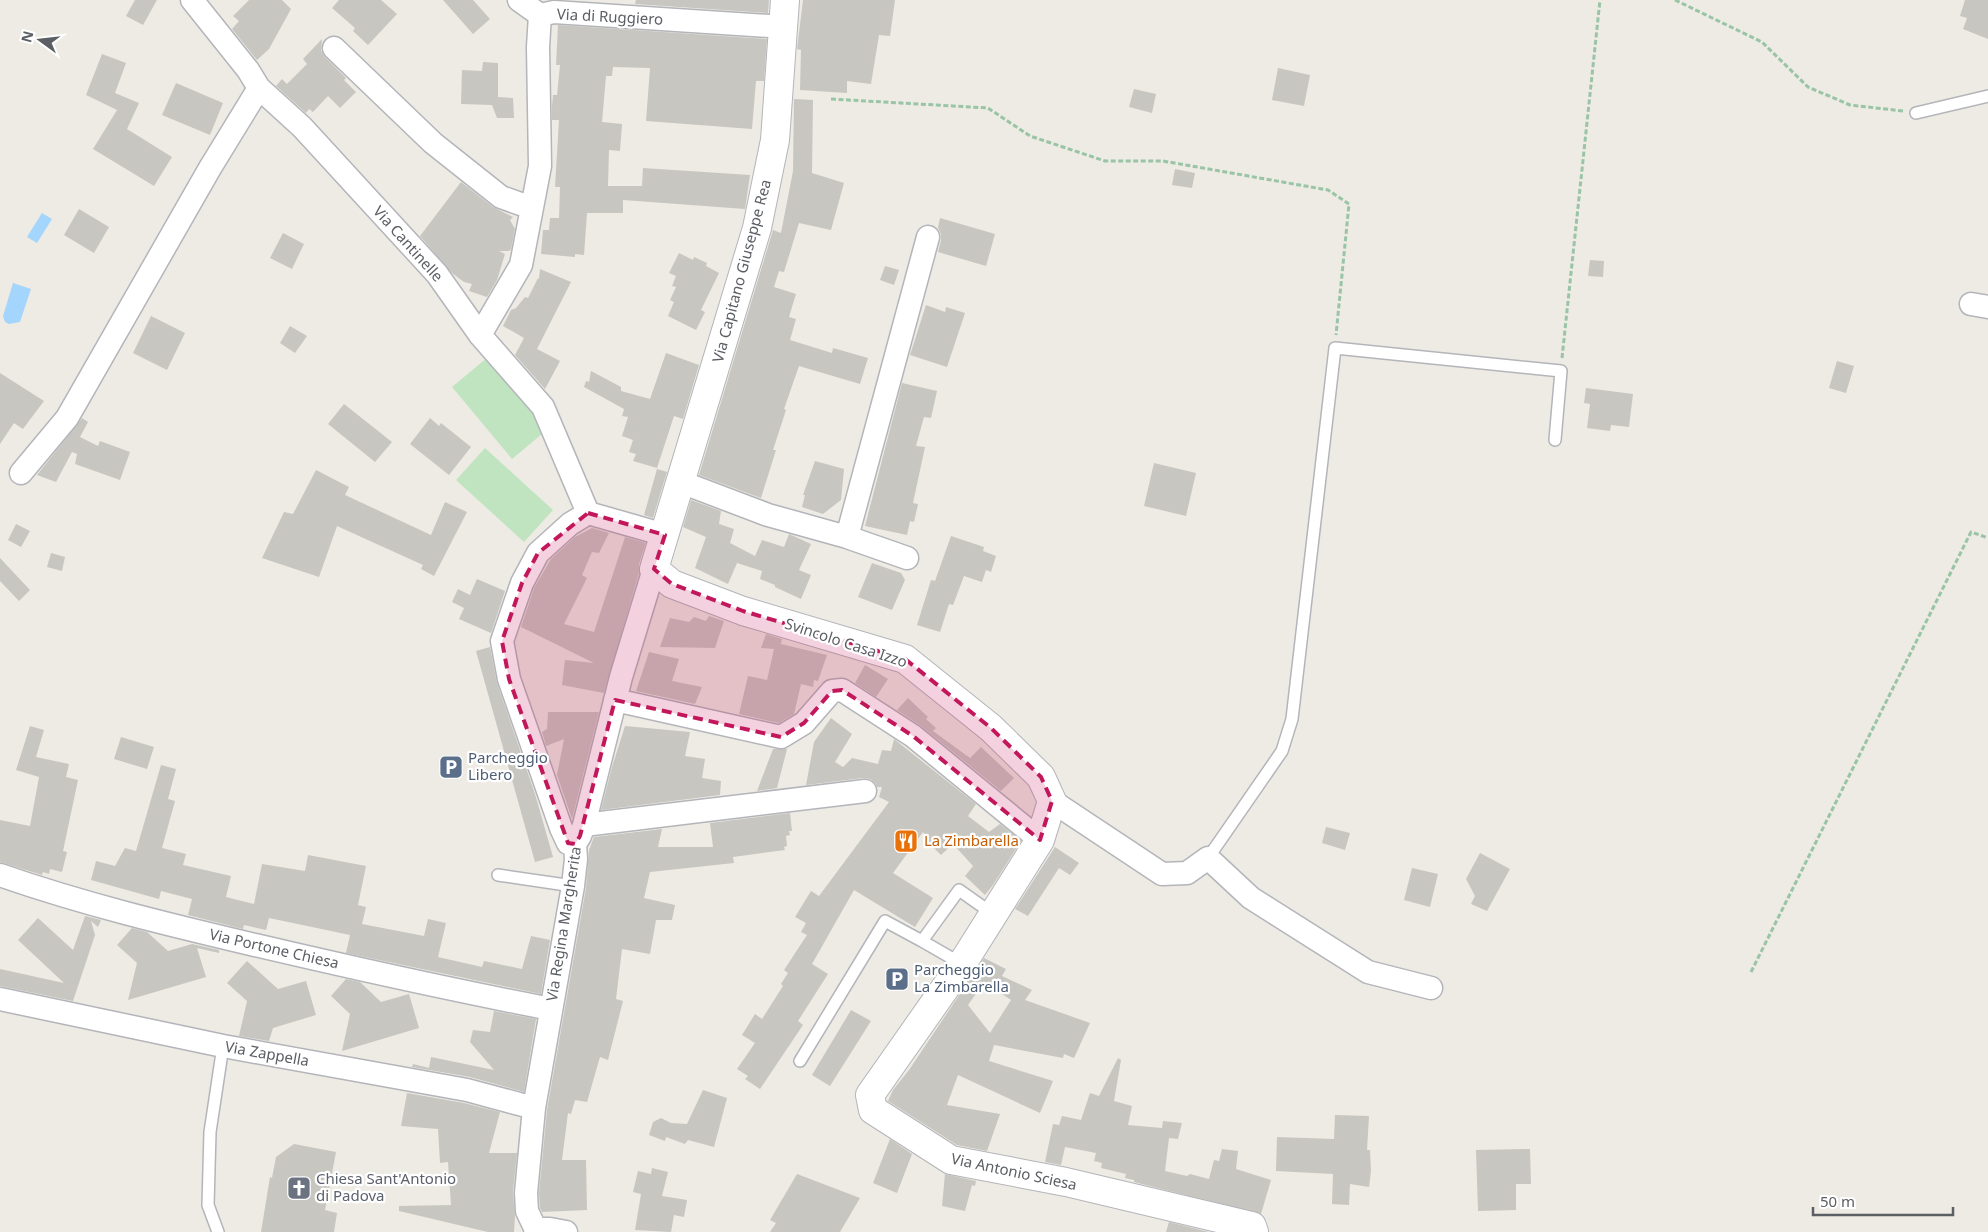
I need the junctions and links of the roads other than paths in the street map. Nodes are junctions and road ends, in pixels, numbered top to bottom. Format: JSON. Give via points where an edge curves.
{"nodes":[{"id":1,"x":192,"y":0,"type":"edge"},
{"id":2,"x":519,"y":0,"type":"edge"},
{"id":3,"x":785,"y":0,"type":"edge"},
{"id":4,"x":540,"y":8,"type":"edge"},
{"id":5,"x":784,"y":27,"type":"junction"},
{"id":6,"x":334,"y":48,"type":"dead end"},
{"id":7,"x":259,"y":88,"type":"junction"},
{"id":8,"x":1988,"y":96,"type":"edge"},
{"id":9,"x":1916,"y":112,"type":"road end"},
{"id":10,"x":532,"y":208,"type":"junction"},
{"id":11,"x":928,"y":237,"type":"dead end"},
{"id":12,"x":480,"y":335,"type":"junction"},
{"id":13,"x":1556,"y":440,"type":"dead end"},
{"id":14,"x":21,"y":473,"type":"dead end"},
{"id":15,"x":681,"y":482,"type":"junction"},
{"id":16,"x":588,"y":513,"type":"junction"},
{"id":17,"x":665,"y":535,"type":"junction"},
{"id":18,"x":847,"y":537,"type":"junction"},
{"id":19,"x":907,"y":558,"type":"dead end"},
{"id":20,"x":654,"y":569,"type":"junction"},
{"id":21,"x":615,"y":700,"type":"junction"},
{"id":22,"x":866,"y":791,"type":"dead end"},
{"id":23,"x":1052,"y":800,"type":"junction"},
{"id":24,"x":579,"y":834,"type":"junction"},
{"id":25,"x":1040,"y":840,"type":"junction"},
{"id":26,"x":1208,"y":858,"type":"junction"},
{"id":27,"x":0,"y":875,"type":"edge"},
{"id":28,"x":498,"y":875,"type":"dead end"},
{"id":29,"x":573,"y":886,"type":"junction"},
{"id":30,"x":993,"y":914,"type":"junction"},
{"id":31,"x":922,"y":941,"type":"junction"},
{"id":32,"x":962,"y":964,"type":"junction"},
{"id":33,"x":1431,"y":988,"type":"dead end"},
{"id":34,"x":0,"y":999,"type":"edge"},
{"id":35,"x":551,"y":1009,"type":"junction"},
{"id":36,"x":222,"y":1046,"type":"junction"},
{"id":37,"x":800,"y":1061,"type":"dead end"},
{"id":38,"x":534,"y":1108,"type":"junction"},
{"id":39,"x":536,"y":1230,"type":"edge"},
{"id":40,"x":218,"y":1232,"type":"edge"},
{"id":41,"x":566,"y":1232,"type":"edge"},
{"id":42,"x":1254,"y":1232,"type":"edge"}],
"edges":[{"from":1,"to":7,"type":"street","name":"Via Cantinelle"},
{"from":2,"to":4,"type":"street"},
{"from":3,"to":5,"type":"street","name":"Via Capitano Giuseppe Rea"},
{"from":4,"to":5,"type":"street","name":"Via di Ruggiero","via":[[554,12]]},
{"from":4,"to":10,"type":"street","name":"Via di Ruggiero","via":[[540,166]]},
{"from":5,"to":15,"type":"street","name":"Via Capitano Giuseppe Rea","via":[[775,140],[765,194]]},
{"from":6,"to":10,"type":"street","via":[[448,155],[501,198]]},
{"from":7,"to":12,"type":"street","name":"Via Cantinelle","via":[[302,127],[437,274]]},
{"from":7,"to":14,"type":"street","via":[[67,418]]},
{"from":8,"to":9,"type":"lane"},
{"from":10,"to":12,"type":"street","name":"Via di Ruggiero","via":[[521,265]]},
{"from":11,"to":18,"type":"street"},
{"from":12,"to":16,"type":"street","name":"Via Cantinelle","via":[[543,407]]},
{"from":13,"to":26,"type":"lane","via":[[1561,371],[1335,348],[1292,719],[1282,751]]},
{"from":15,"to":17,"type":"street","name":"Via Capitano Giuseppe Rea"},
{"from":15,"to":18,"type":"street","via":[[768,516]]},
{"from":16,"to":17,"type":"street"},
{"from":16,"to":24,"type":"street","via":[[570,524],[538,553],[522,583],[502,641],[509,679],[561,828],[568,843]]},
{"from":17,"to":20,"type":"street","name":"Via Regina Margherita"},
{"from":18,"to":19,"type":"street"},
{"from":20,"to":21,"type":"street","name":"Via Regina Margherita"},
{"from":20,"to":23,"type":"street","name":"Svincolo Casa Izzo","via":[[672,584],[743,611],[905,659],[991,728],[1041,777]]},
{"from":21,"to":24,"type":"street","name":"Via Regina Margherita"},
{"from":21,"to":25,"type":"street","via":[[781,736],[804,723],[832,691],[842,690],[913,736]]},
{"from":22,"to":24,"type":"street"},
{"from":23,"to":25,"type":"street","name":"Via Antonio Sciesa"},
{"from":23,"to":26,"type":"street","via":[[1162,874],[1188,873]]},
{"from":24,"to":29,"type":"street","name":"Via Regina Margherita"},
{"from":25,"to":30,"type":"street","name":"Via Antonio Sciesa"},
{"from":26,"to":33,"type":"street","via":[[1251,898],[1368,972]]},
{"from":27,"to":35,"type":"street","name":"Via Portone Chiesa","via":[[43,890],[195,931],[373,973]]},
{"from":28,"to":29,"type":"lane"},
{"from":29,"to":35,"type":"street","name":"Via Regina Margherita"},
{"from":30,"to":31,"type":"lane","via":[[959,890]]},
{"from":30,"to":32,"type":"street","name":"Via Antonio Sciesa"},
{"from":31,"to":32,"type":"lane"},
{"from":31,"to":37,"type":"lane","via":[[885,921]]},
{"from":32,"to":42,"type":"street","name":"Via Antonio Sciesa","via":[[870,1095],[873,1110],[950,1160],[1076,1184],[1252,1226]]},
{"from":34,"to":36,"type":"street","name":"Via Zappella"},
{"from":35,"to":38,"type":"street","name":"Via Regina Margherita"},
{"from":36,"to":38,"type":"street","name":"Via Zappella","via":[[467,1090]]},
{"from":36,"to":40,"type":"lane","via":[[210,1132],[208,1205]]},
{"from":38,"to":39,"type":"street","name":"Via Regina Margherita","via":[[526,1193],[527,1211]]},
{"from":39,"to":41,"type":"street"}]}
